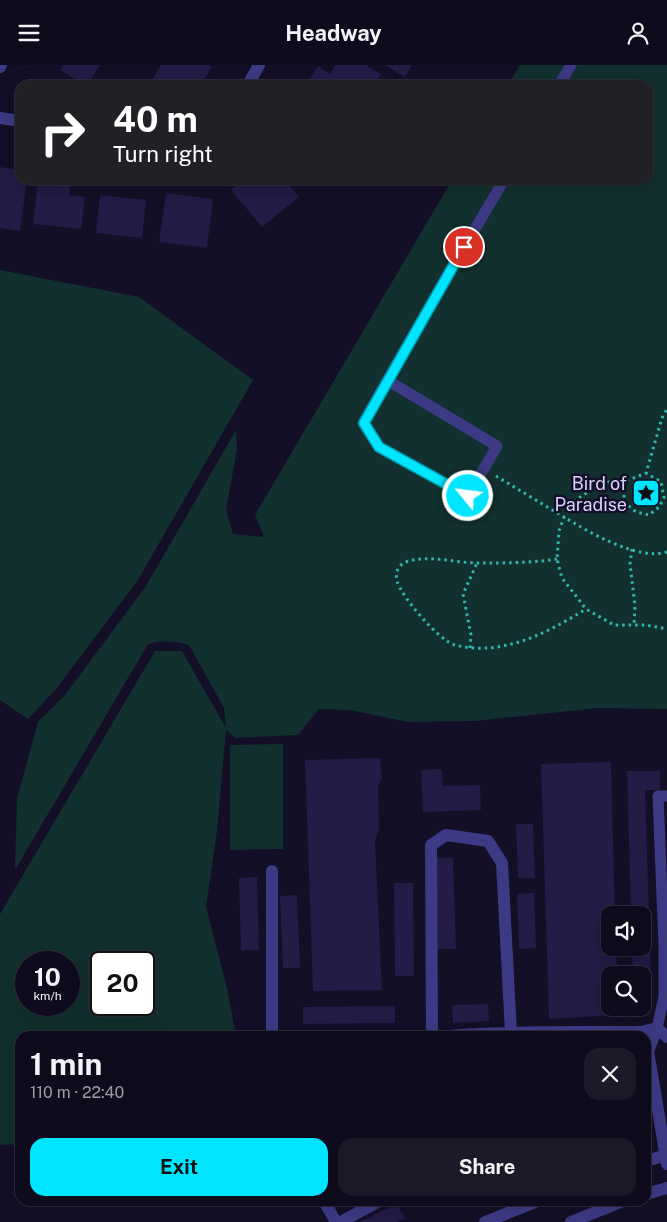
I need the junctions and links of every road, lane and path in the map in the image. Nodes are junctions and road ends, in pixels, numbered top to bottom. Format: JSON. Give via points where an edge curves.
{"nodes":[{"id":1,"x":259,"y":65,"type":"edge"},
{"id":2,"x":571,"y":65,"type":"edge"},
{"id":3,"x":251,"y":80,"type":"edge"},
{"id":4,"x":562,"y":80,"type":"edge"},
{"id":5,"x":0,"y":119,"type":"edge"},
{"id":6,"x":15,"y":120,"type":"edge"},
{"id":7,"x":501,"y":185,"type":"edge"},
{"id":8,"x":388,"y":380,"type":"junction"},
{"id":9,"x":667,"y":409,"type":"edge"},
{"id":10,"x":483,"y":469,"type":"junction"},
{"id":11,"x":646,"y":473,"type":"junction"},
{"id":12,"x":624,"y":482,"type":"junction"},
{"id":13,"x":661,"y":503,"type":"junction"},
{"id":14,"x":667,"y":507,"type":"edge"},
{"id":15,"x":564,"y":517,"type":"junction"},
{"id":16,"x":632,"y":549,"type":"junction"},
{"id":17,"x":667,"y":552,"type":"edge"},
{"id":18,"x":557,"y":559,"type":"junction"},
{"id":19,"x":477,"y":563,"type":"junction"},
{"id":20,"x":586,"y":609,"type":"junction"},
{"id":21,"x":634,"y":625,"type":"junction"},
{"id":22,"x":667,"y":629,"type":"edge"},
{"id":23,"x":470,"y":648,"type":"junction"},
{"id":24,"x":667,"y":796,"type":"edge"},
{"id":25,"x":272,"y":871,"type":"dead end"},
{"id":26,"x":665,"y":943,"type":"edge"},
{"id":27,"x":272,"y":1031,"type":"edge"},
{"id":28,"x":432,"y":1031,"type":"edge"},
{"id":29,"x":511,"y":1031,"type":"edge"},
{"id":30,"x":662,"y":1033,"type":"edge"},
{"id":31,"x":651,"y":1047,"type":"edge"},
{"id":32,"x":651,"y":1069,"type":"edge"},
{"id":33,"x":666,"y":1158,"type":"edge"},
{"id":34,"x":651,"y":1160,"type":"edge"},
{"id":35,"x":667,"y":1188,"type":"edge"},
{"id":36,"x":651,"y":1193,"type":"edge"},
{"id":37,"x":327,"y":1206,"type":"edge"},
{"id":38,"x":370,"y":1206,"type":"edge"},
{"id":39,"x":526,"y":1206,"type":"edge"},
{"id":40,"x":611,"y":1206,"type":"edge"},
{"id":41,"x":336,"y":1222,"type":"edge"},
{"id":42,"x":341,"y":1222,"type":"edge"},
{"id":43,"x":486,"y":1222,"type":"edge"},
{"id":44,"x":571,"y":1222,"type":"edge"}],
"edges":[{"from":1,"to":3,"type":"street"},
{"from":2,"to":4,"type":"lane"},
{"from":5,"to":6,"type":"street"},
{"from":7,"to":8,"type":"lane"},
{"from":8,"to":10,"type":"lane","via":[[497,446]]},
{"from":8,"to":10,"type":"lane","via":[[364,423],[379,447],[468,496]]},
{"from":9,"to":11,"type":"path"},
{"from":10,"to":15,"type":"path"},
{"from":11,"to":12,"type":"path"},
{"from":11,"to":13,"type":"path","via":[[661,482],[664,498]]},
{"from":12,"to":13,"type":"path","via":[[624,501],[636,512],[649,515]]},
{"from":12,"to":15,"type":"path","via":[[609,482],[592,489],[576,500]]},
{"from":13,"to":14,"type":"path"},
{"from":15,"to":16,"type":"path"},
{"from":15,"to":18,"type":"path","via":[[559,531]]},
{"from":16,"to":17,"type":"path","via":[[655,554]]},
{"from":16,"to":21,"type":"path"},
{"from":18,"to":19,"type":"path"},
{"from":18,"to":20,"type":"path","via":[[562,577]]},
{"from":19,"to":23,"type":"path","via":[[463,594],[471,635]]},
{"from":19,"to":23,"type":"path","via":[[421,559],[401,565],[397,573],[405,595],[432,629],[452,644]]},
{"from":20,"to":21,"type":"path","via":[[614,625]]},
{"from":20,"to":23,"type":"path","via":[[520,643]]},
{"from":21,"to":22,"type":"path"},
{"from":24,"to":26,"type":"lane","via":[[658,795]]},
{"from":25,"to":27,"type":"street"},
{"from":26,"to":30,"type":"lane"},
{"from":28,"to":29,"type":"street","via":[[431,845],[446,835],[488,841],[502,863]]},
{"from":30,"to":31,"type":"street"},
{"from":32,"to":33,"type":"street"},
{"from":33,"to":34,"type":"street"},
{"from":35,"to":36,"type":"street"},
{"from":37,"to":41,"type":"street"},
{"from":38,"to":42,"type":"street"},
{"from":39,"to":43,"type":"street"},
{"from":40,"to":44,"type":"street"}]}
